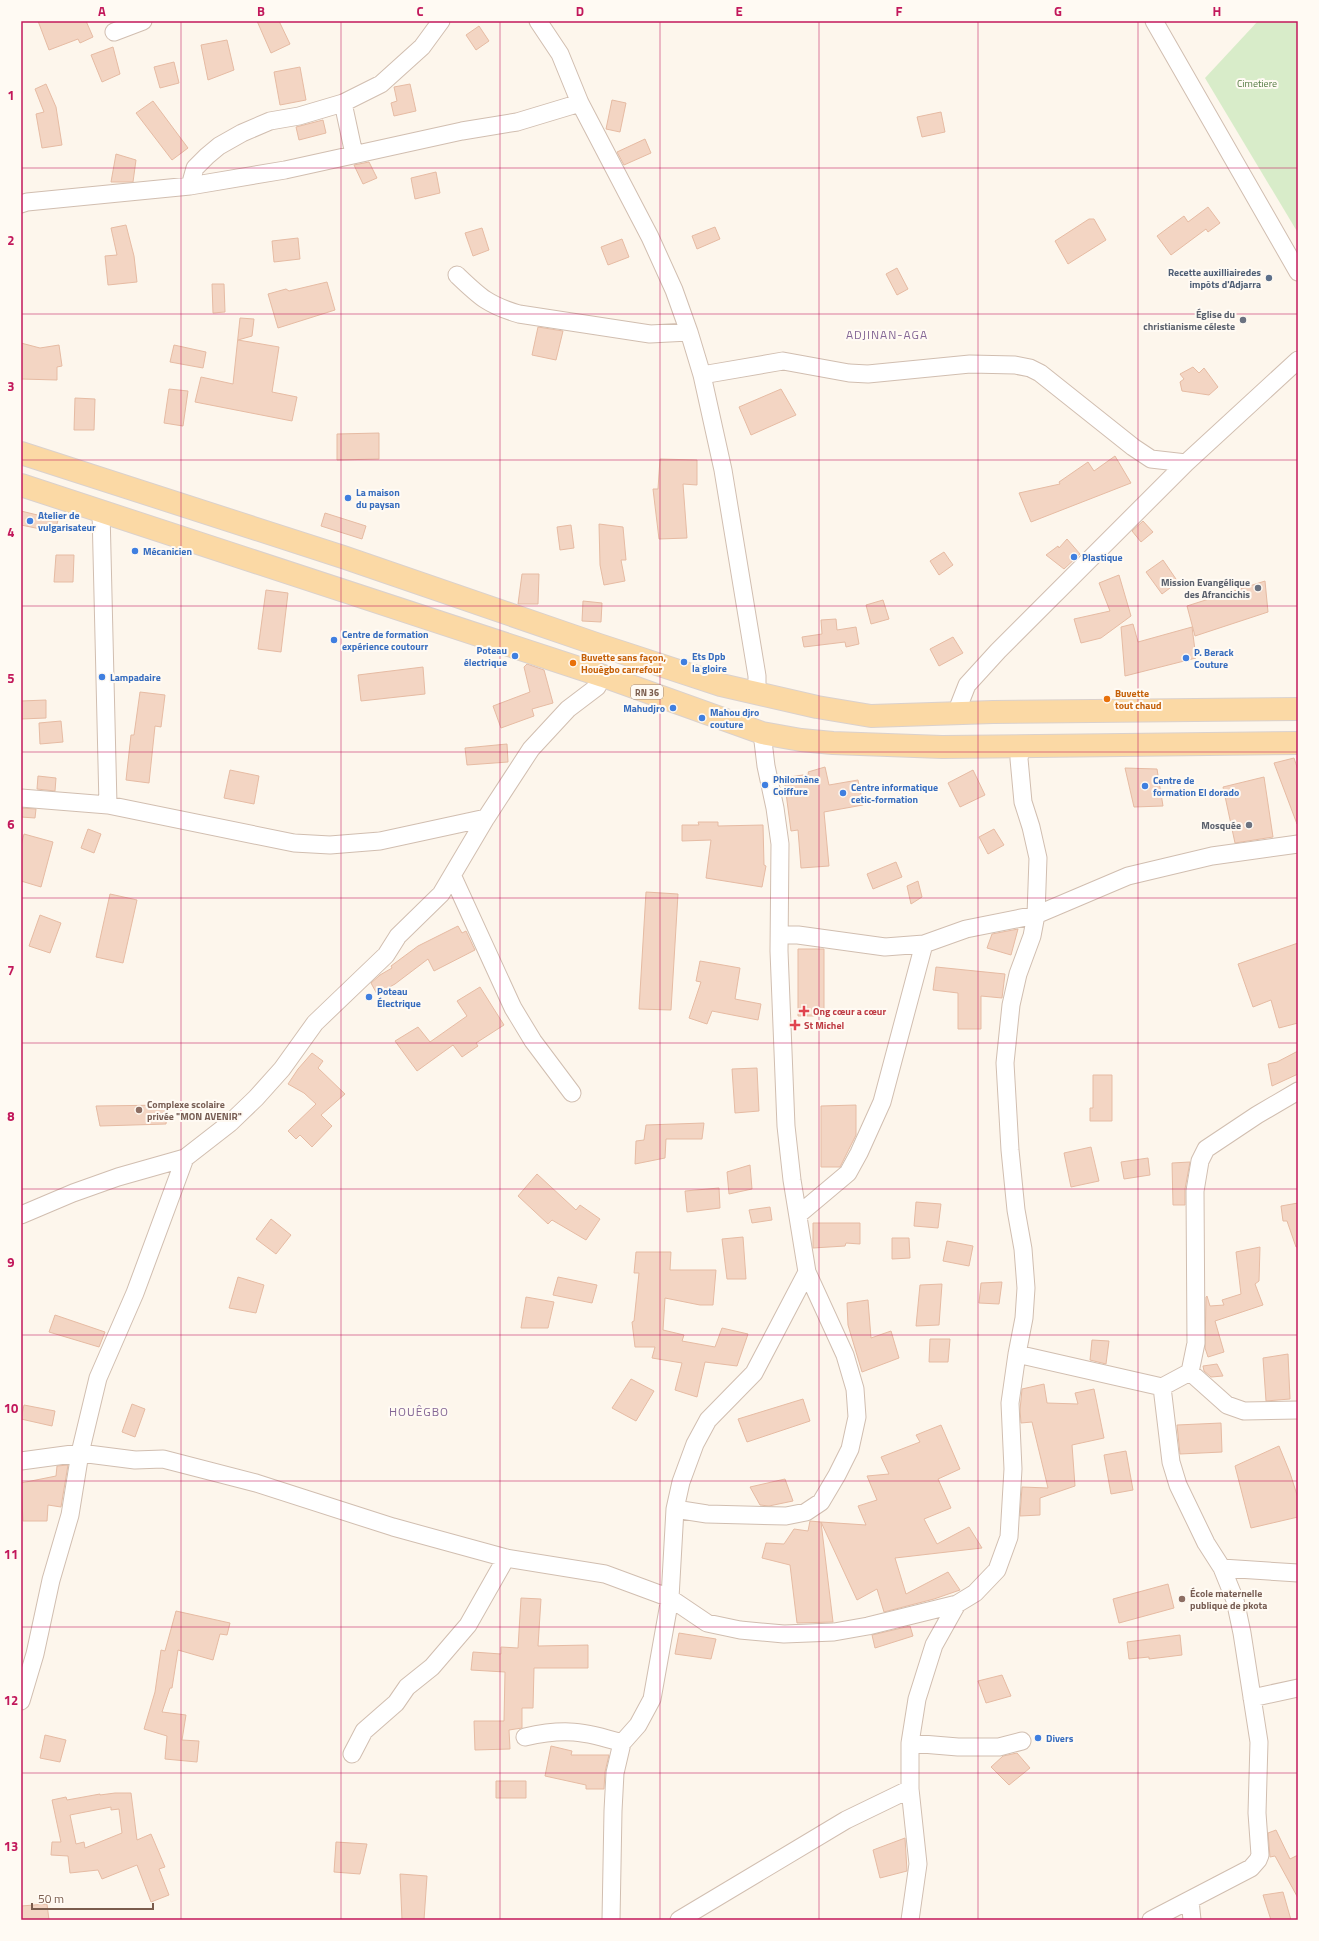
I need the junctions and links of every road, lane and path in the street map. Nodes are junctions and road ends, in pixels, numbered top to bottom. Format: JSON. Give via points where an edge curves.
{"nodes":[{"id":1,"x":143,"y":21,"type":"edge"},
{"id":2,"x":441,"y":21,"type":"edge"},
{"id":3,"x":538,"y":21,"type":"edge"},
{"id":4,"x":1154,"y":21,"type":"edge"},
{"id":5,"x":114,"y":32,"type":"dead end"},
{"id":6,"x":343,"y":103,"type":"junction"},
{"id":7,"x":580,"y":103,"type":"junction"},
{"id":8,"x":354,"y":154,"type":"junction"},
{"id":9,"x":190,"y":186,"type":"junction"},
{"id":10,"x":21,"y":204,"type":"edge"},
{"id":11,"x":1298,"y":272,"type":"edge"},
{"id":12,"x":457,"y":276,"type":"dead end"},
{"id":13,"x":689,"y":332,"type":"junction"},
{"id":14,"x":1298,"y":360,"type":"edge"},
{"id":15,"x":702,"y":375,"type":"junction"},
{"id":16,"x":21,"y":453,"type":"edge"},
{"id":17,"x":1186,"y":463,"type":"junction"},
{"id":18,"x":21,"y":485,"type":"edge"},
{"id":19,"x":101,"y":511,"type":"junction"},
{"id":20,"x":603,"y":676,"type":"junction"},
{"id":21,"x":757,"y":693,"type":"junction"},
{"id":22,"x":1298,"y":709,"type":"edge"},
{"id":23,"x":956,"y":713,"type":"junction"},
{"id":24,"x":762,"y":733,"type":"junction"},
{"id":25,"x":1298,"y":743,"type":"edge"},
{"id":26,"x":1021,"y":747,"type":"junction"},
{"id":27,"x":21,"y":798,"type":"edge"},
{"id":28,"x":108,"y":805,"type":"junction"},
{"id":29,"x":486,"y":818,"type":"junction"},
{"id":30,"x":1298,"y":844,"type":"edge"},
{"id":31,"x":453,"y":877,"type":"junction"},
{"id":32,"x":1036,"y":915,"type":"junction"},
{"id":33,"x":780,"y":935,"type":"junction"},
{"id":34,"x":924,"y":944,"type":"junction"},
{"id":35,"x":1298,"y":1091,"type":"edge"},
{"id":36,"x":572,"y":1093,"type":"dead end"},
{"id":37,"x":185,"y":1158,"type":"junction"},
{"id":38,"x":21,"y":1215,"type":"edge"},
{"id":39,"x":798,"y":1215,"type":"junction"},
{"id":40,"x":807,"y":1272,"type":"junction"},
{"id":41,"x":1017,"y":1354,"type":"junction"},
{"id":42,"x":1190,"y":1372,"type":"junction"},
{"id":43,"x":1162,"y":1387,"type":"junction"},
{"id":44,"x":1298,"y":1410,"type":"edge"},
{"id":45,"x":80,"y":1453,"type":"junction"},
{"id":46,"x":21,"y":1461,"type":"edge"},
{"id":47,"x":675,"y":1509,"type":"junction"},
{"id":48,"x":506,"y":1558,"type":"junction"},
{"id":49,"x":1222,"y":1568,"type":"junction"},
{"id":50,"x":1298,"y":1574,"type":"edge"},
{"id":51,"x":670,"y":1598,"type":"junction"},
{"id":52,"x":956,"y":1604,"type":"junction"},
{"id":53,"x":1298,"y":1688,"type":"edge"},
{"id":54,"x":1252,"y":1698,"type":"junction"},
{"id":55,"x":21,"y":1701,"type":"edge"},
{"id":56,"x":525,"y":1737,"type":"dead end"},
{"id":57,"x":1022,"y":1741,"type":"dead end"},
{"id":58,"x":622,"y":1743,"type":"junction"},
{"id":59,"x":910,"y":1743,"type":"junction"},
{"id":60,"x":352,"y":1754,"type":"dead end"},
{"id":61,"x":910,"y":1789,"type":"junction"},
{"id":62,"x":1190,"y":1900,"type":"junction"},
{"id":63,"x":611,"y":1920,"type":"edge"},
{"id":64,"x":679,"y":1920,"type":"edge"},
{"id":65,"x":910,"y":1920,"type":"edge"},
{"id":66,"x":1151,"y":1920,"type":"edge"},
{"id":67,"x":1192,"y":1920,"type":"edge"}],
"edges":[{"from":1,"to":5,"type":"street"},
{"from":2,"to":6,"type":"street","via":[[422,47],[381,84]]},
{"from":3,"to":7,"type":"street","via":[[560,54]]},
{"from":4,"to":11,"type":"street"},
{"from":6,"to":8,"type":"street"},
{"from":6,"to":9,"type":"street","via":[[299,116],[270,121],[236,136],[219,146],[195,168]]},
{"from":7,"to":8,"type":"street","via":[[516,122]]},
{"from":7,"to":13,"type":"street","via":[[650,237],[674,290]]},
{"from":8,"to":9,"type":"street","via":[[285,170]]},
{"from":9,"to":10,"type":"street"},
{"from":12,"to":13,"type":"street","via":[[482,299],[519,314],[650,334]]},
{"from":13,"to":15,"type":"street"},
{"from":14,"to":17,"type":"street"},
{"from":15,"to":17,"type":"street","via":[[783,361],[828,370],[868,374],[970,364],[1022,366],[1040,373],[1151,459]]},
{"from":15,"to":21,"type":"street","via":[[731,515],[757,676]]},
{"from":16,"to":21,"type":"main road","via":[[343,557],[721,685]]},
{"from":17,"to":23,"type":"street","via":[[967,684]]},
{"from":18,"to":19,"type":"main road","number":"RN 36"},
{"from":19,"to":20,"type":"main road","number":"RN 36"},
{"from":19,"to":28,"type":"street"},
{"from":20,"to":24,"type":"main road","number":"RN 36"},
{"from":20,"to":29,"type":"street","via":[[597,687],[568,710],[531,749]]},
{"from":21,"to":23,"type":"main road","via":[[871,716]]},
{"from":22,"to":23,"type":"main road"},
{"from":24,"to":26,"type":"main road","number":"RN 36","via":[[832,742],[942,747]]},
{"from":24,"to":33,"type":"street","via":[[780,844]]},
{"from":25,"to":26,"type":"main road","number":"RN 36"},
{"from":26,"to":32,"type":"street","via":[[1019,759],[1024,802],[1038,858]]},
{"from":27,"to":28,"type":"street"},
{"from":28,"to":29,"type":"street","via":[[294,843],[330,845],[380,840]]},
{"from":29,"to":31,"type":"street"},
{"from":30,"to":32,"type":"street","via":[[1212,856],[1128,876]]},
{"from":31,"to":36,"type":"street","via":[[513,1008],[533,1041]]},
{"from":31,"to":37,"type":"street","via":[[441,894],[398,936],[386,955],[315,1023],[282,1069],[256,1098],[230,1123]]},
{"from":32,"to":34,"type":"street","via":[[966,929]]},
{"from":32,"to":41,"type":"street","via":[[1011,1005],[1005,1063],[1010,1157],[1026,1288],[1024,1318]]},
{"from":33,"to":34,"type":"street","via":[[798,935],[885,947]]},
{"from":33,"to":39,"type":"street","via":[[786,1126]]},
{"from":34,"to":39,"type":"street","via":[[882,1102],[859,1153],[848,1173]]},
{"from":35,"to":42,"type":"street","via":[[1206,1149],[1200,1161],[1195,1191],[1196,1343]]},
{"from":37,"to":38,"type":"street","via":[[92,1186]]},
{"from":37,"to":45,"type":"street","via":[[135,1293],[98,1378]]},
{"from":39,"to":40,"type":"street"},
{"from":40,"to":47,"type":"street","via":[[754,1373],[708,1420],[695,1444],[681,1482]]},
{"from":40,"to":47,"type":"street","via":[[845,1355],[855,1388],[857,1417],[850,1449],[837,1475],[821,1502],[806,1512],[786,1516],[707,1514]]},
{"from":41,"to":43,"type":"street"},
{"from":41,"to":52,"type":"street","via":[[1010,1403],[1013,1469],[1010,1538],[997,1570],[975,1594]]},
{"from":42,"to":43,"type":"street"},
{"from":42,"to":44,"type":"street","via":[[1227,1405],[1244,1411]]},
{"from":43,"to":49,"type":"street","via":[[1171,1462],[1178,1485],[1206,1543]]},
{"from":45,"to":46,"type":"street"},
{"from":45,"to":48,"type":"street","via":[[135,1460],[163,1459],[256,1483],[393,1527]]},
{"from":45,"to":55,"type":"street","via":[[70,1515]]},
{"from":47,"to":51,"type":"street"},
{"from":48,"to":51,"type":"street","via":[[605,1574]]},
{"from":48,"to":60,"type":"street","via":[[468,1625],[432,1667],[407,1687],[396,1703],[364,1731]]},
{"from":49,"to":50,"type":"street"},
{"from":49,"to":54,"type":"street","via":[[1235,1600]]},
{"from":51,"to":52,"type":"street","via":[[707,1623],[740,1630],[784,1634],[834,1632]]},
{"from":51,"to":58,"type":"street","via":[[652,1699],[638,1725]]},
{"from":52,"to":59,"type":"street","via":[[934,1645],[917,1699]]},
{"from":53,"to":54,"type":"street"},
{"from":54,"to":62,"type":"street","via":[[1258,1742],[1257,1813],[1260,1855],[1251,1868]]},
{"from":56,"to":58,"type":"street","via":[[550,1731],[571,1731],[601,1736]]},
{"from":57,"to":59,"type":"street","via":[[999,1747]]},
{"from":58,"to":63,"type":"street","via":[[616,1773],[613,1811]]},
{"from":59,"to":61,"type":"street"},
{"from":61,"to":64,"type":"street","via":[[846,1820]]},
{"from":61,"to":65,"type":"street","via":[[918,1864]]},
{"from":62,"to":66,"type":"street"},
{"from":62,"to":67,"type":"street"}]}
